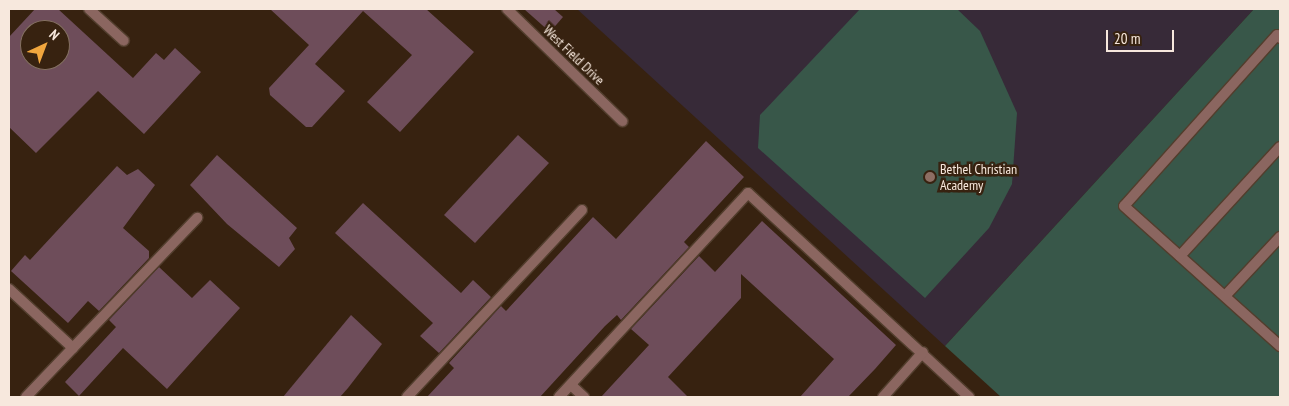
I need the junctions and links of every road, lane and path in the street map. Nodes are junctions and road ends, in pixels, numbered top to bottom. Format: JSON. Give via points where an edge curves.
{"nodes":[{"id":1,"x":89,"y":9,"type":"edge"},
{"id":2,"x":507,"y":9,"type":"edge"},
{"id":3,"x":1280,"y":38,"type":"edge"},
{"id":4,"x":124,"y":41,"type":"dead end"},
{"id":5,"x":622,"y":121,"type":"dead end"},
{"id":6,"x":1280,"y":146,"type":"edge"},
{"id":7,"x":582,"y":210,"type":"dead end"},
{"id":8,"x":197,"y":218,"type":"dead end"},
{"id":9,"x":1280,"y":237,"type":"edge"},
{"id":10,"x":1180,"y":256,"type":"junction"},
{"id":11,"x":9,"y":288,"type":"edge"},
{"id":12,"x":1225,"y":296,"type":"junction"},
{"id":13,"x":1280,"y":346,"type":"edge"},
{"id":14,"x":73,"y":348,"type":"junction"},
{"id":15,"x":923,"y":352,"type":"junction"},
{"id":16,"x":570,"y":385,"type":"junction"},
{"id":17,"x":26,"y":397,"type":"edge"},
{"id":18,"x":407,"y":397,"type":"edge"},
{"id":19,"x":559,"y":397,"type":"edge"},
{"id":20,"x":584,"y":397,"type":"edge"},
{"id":21,"x":883,"y":397,"type":"edge"},
{"id":22,"x":969,"y":397,"type":"edge"}],
"edges":[{"from":1,"to":4,"type":"street"},
{"from":2,"to":5,"type":"street","name":"West Field Drive"},
{"from":3,"to":10,"type":"street","via":[[1277,35],[1124,206]]},
{"from":6,"to":10,"type":"street"},
{"from":7,"to":18,"type":"street"},
{"from":8,"to":14,"type":"street"},
{"from":9,"to":12,"type":"street"},
{"from":10,"to":12,"type":"street"},
{"from":11,"to":14,"type":"street"},
{"from":12,"to":13,"type":"street"},
{"from":14,"to":17,"type":"street"},
{"from":15,"to":16,"type":"street","via":[[748,193]]},
{"from":15,"to":21,"type":"street"},
{"from":15,"to":22,"type":"street"},
{"from":16,"to":19,"type":"street"},
{"from":16,"to":20,"type":"street"}]}
